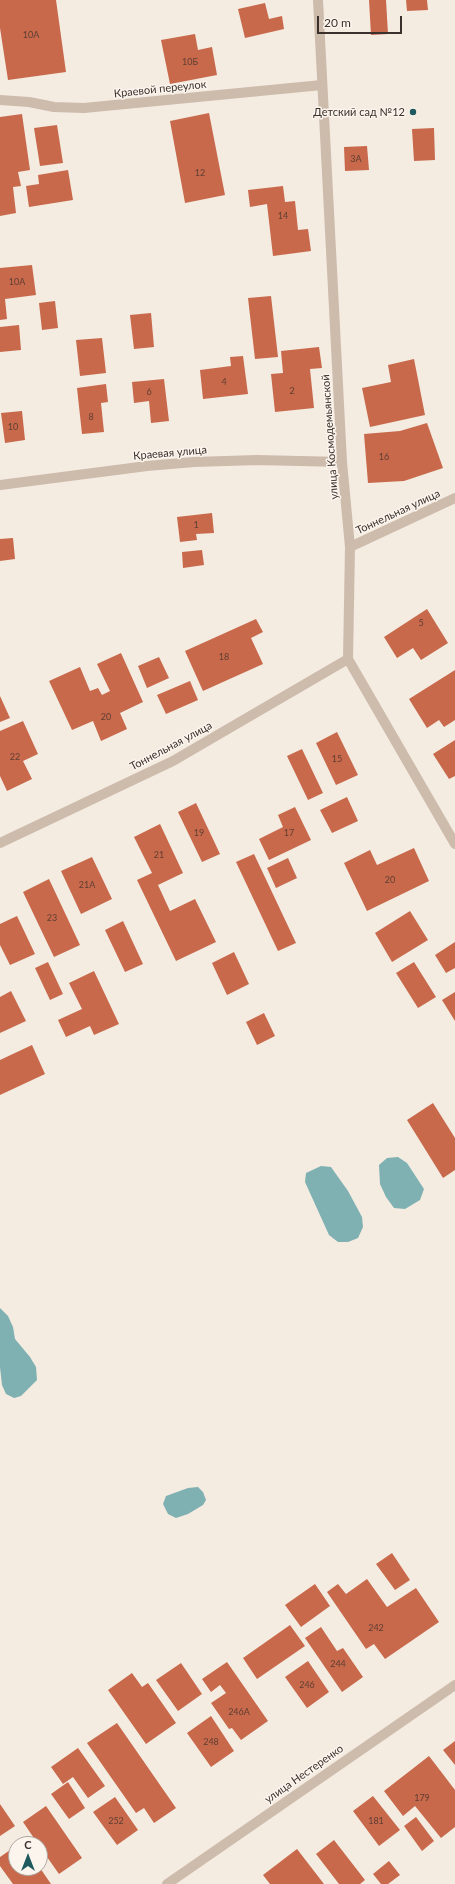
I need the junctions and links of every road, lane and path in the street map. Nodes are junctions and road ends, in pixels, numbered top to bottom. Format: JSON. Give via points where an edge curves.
{"nodes":[{"id":1,"x":318,"y":0,"type":"edge"},
{"id":2,"x":322,"y":85,"type":"junction"},
{"id":3,"x":0,"y":100,"type":"edge"},
{"id":4,"x":342,"y":462,"type":"junction"},
{"id":5,"x":0,"y":485,"type":"edge"},
{"id":6,"x":455,"y":498,"type":"edge"},
{"id":7,"x":350,"y":547,"type":"junction"},
{"id":8,"x":348,"y":659,"type":"junction"},
{"id":9,"x":0,"y":843,"type":"edge"},
{"id":10,"x":455,"y":844,"type":"edge"},
{"id":11,"x":455,"y":1685,"type":"edge"},
{"id":12,"x":167,"y":1884,"type":"edge"}],
"edges":[{"from":1,"to":2,"type":"street","name":"улица Космодемьянской"},
{"from":2,"to":3,"type":"street","name":"Краевой переулок","via":[[84,108]]},
{"from":2,"to":4,"type":"street","name":"улица Космодемьянской"},
{"from":4,"to":5,"type":"street","name":"Краевая улица","via":[[194,462]]},
{"from":4,"to":7,"type":"street","name":"улица Космодемьянской"},
{"from":6,"to":7,"type":"street","name":"Тоннельная улица"},
{"from":7,"to":8,"type":"street","name":"улица Космодемьянской"},
{"from":8,"to":9,"type":"street","name":"Тоннельная улица","via":[[173,761]]},
{"from":8,"to":10,"type":"street"},
{"from":11,"to":12,"type":"street","name":"улица Нестеренко"}]}
